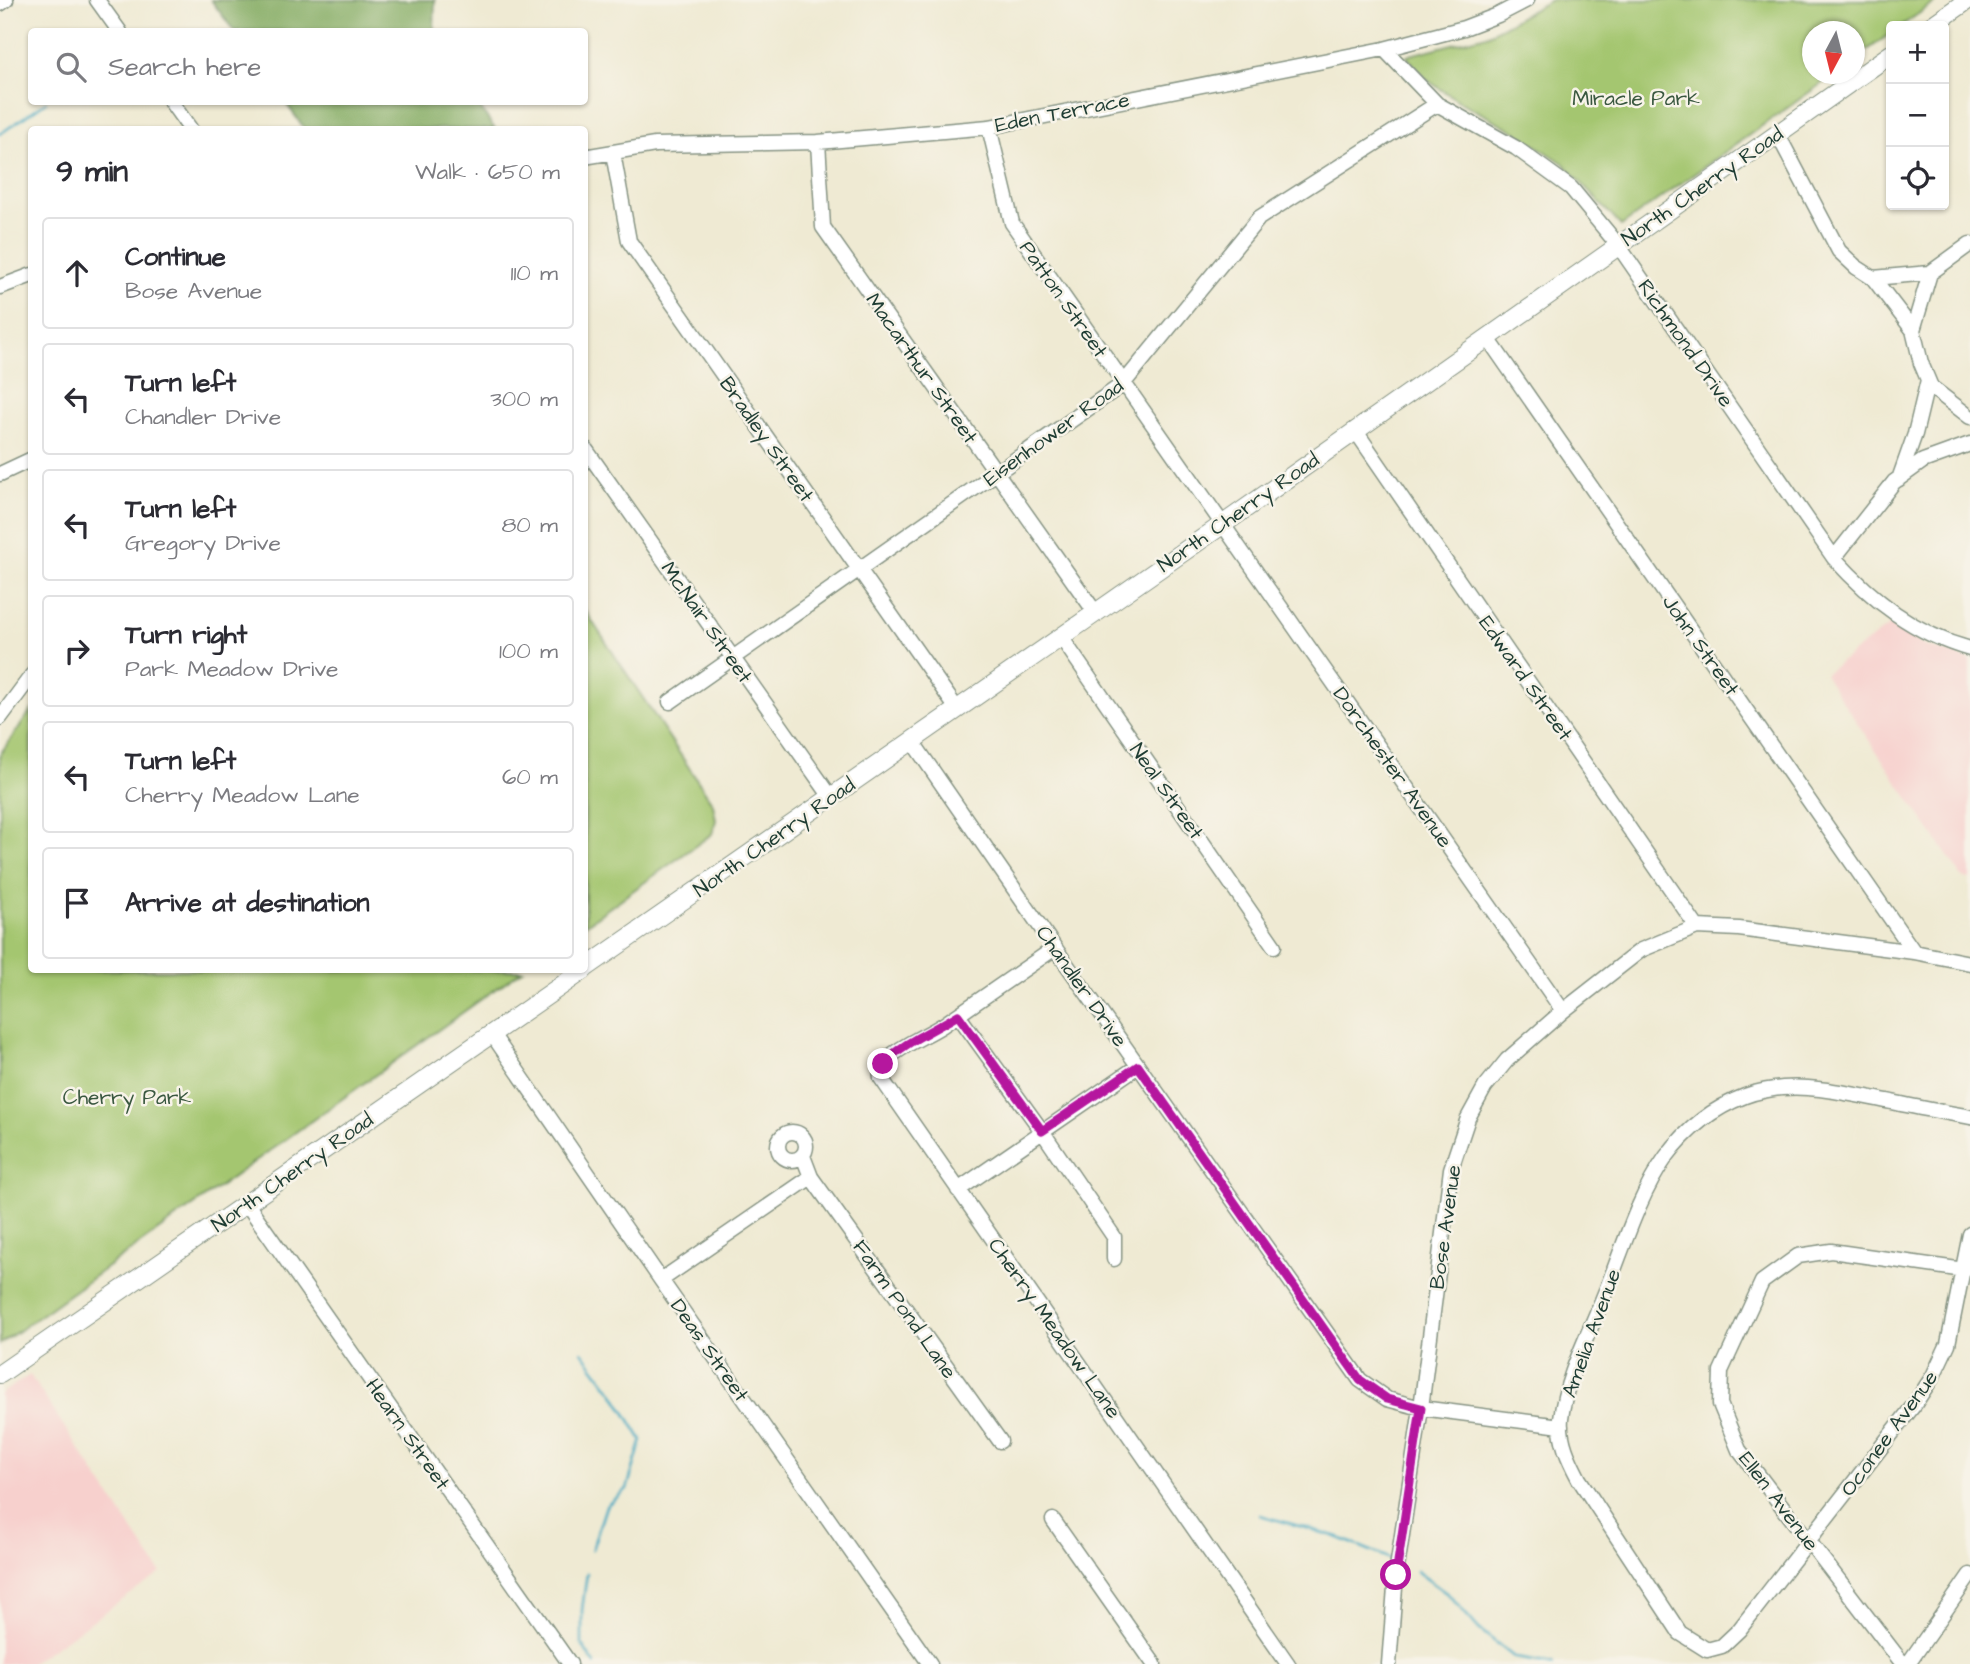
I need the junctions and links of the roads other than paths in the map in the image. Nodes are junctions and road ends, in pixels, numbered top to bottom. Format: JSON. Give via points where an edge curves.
{"nodes":[{"id":1,"x":6,"y":0,"type":"edge"},
{"id":2,"x":97,"y":0,"type":"edge"},
{"id":3,"x":1527,"y":0,"type":"edge"},
{"id":4,"x":1968,"y":0,"type":"edge"},
{"id":5,"x":0,"y":4,"type":"edge"},
{"id":6,"x":1938,"y":21,"type":"edge"},
{"id":7,"x":117,"y":28,"type":"edge"},
{"id":8,"x":1384,"y":49,"type":"junction"},
{"id":9,"x":1886,"y":57,"type":"edge"},
{"id":10,"x":1437,"y":104,"type":"junction"},
{"id":11,"x":173,"y":105,"type":"edge"},
{"id":12,"x":188,"y":126,"type":"edge"},
{"id":13,"x":989,"y":127,"type":"junction"},
{"id":14,"x":1777,"y":133,"type":"junction"},
{"id":15,"x":818,"y":142,"type":"junction"},
{"id":16,"x":613,"y":153,"type":"junction"},
{"id":17,"x":588,"y":156,"type":"edge"},
{"id":18,"x":1970,"y":244,"type":"edge"},
{"id":19,"x":1618,"y":245,"type":"junction"},
{"id":20,"x":1930,"y":272,"type":"junction"},
{"id":21,"x":28,"y":276,"type":"edge"},
{"id":22,"x":1873,"y":278,"type":"junction"},
{"id":23,"x":0,"y":287,"type":"edge"},
{"id":24,"x":1913,"y":330,"type":"junction"},
{"id":25,"x":1487,"y":337,"type":"junction"},
{"id":26,"x":1928,"y":380,"type":"junction"},
{"id":27,"x":1123,"y":384,"type":"junction"},
{"id":28,"x":1970,"y":417,"type":"edge"},
{"id":29,"x":1354,"y":430,"type":"junction"},
{"id":30,"x":1970,"y":444,"type":"edge"},
{"id":31,"x":588,"y":453,"type":"edge"},
{"id":32,"x":28,"y":462,"type":"edge"},
{"id":33,"x":0,"y":474,"type":"edge"},
{"id":34,"x":996,"y":474,"type":"junction"},
{"id":35,"x":1899,"y":479,"type":"junction"},
{"id":36,"x":1222,"y":525,"type":"junction"},
{"id":37,"x":1834,"y":558,"type":"junction"},
{"id":38,"x":859,"y":571,"type":"junction"},
{"id":39,"x":1095,"y":612,"type":"junction"},
{"id":40,"x":1060,"y":636,"type":"junction"},
{"id":41,"x":1970,"y":649,"type":"edge"},
{"id":42,"x":733,"y":658,"type":"junction"},
{"id":43,"x":28,"y":680,"type":"edge"},
{"id":44,"x":670,"y":702,"type":"dead end"},
{"id":45,"x":957,"y":709,"type":"junction"},
{"id":46,"x":0,"y":718,"type":"edge"},
{"id":47,"x":912,"y":741,"type":"junction"},
{"id":48,"x":831,"y":797,"type":"junction"},
{"id":49,"x":1697,"y":927,"type":"junction"},
{"id":50,"x":1274,"y":946,"type":"dead end"},
{"id":51,"x":1055,"y":948,"type":"junction"},
{"id":52,"x":1914,"y":953,"type":"junction"},
{"id":53,"x":1970,"y":963,"type":"edge"},
{"id":54,"x":588,"y":967,"type":"edge"},
{"id":55,"x":580,"y":973,"type":"edge"},
{"id":56,"x":1563,"y":1011,"type":"junction"},
{"id":57,"x":958,"y":1015,"type":"junction"},
{"id":58,"x":492,"y":1034,"type":"junction"},
{"id":59,"x":1138,"y":1066,"type":"junction"},
{"id":60,"x":1970,"y":1117,"type":"edge"},
{"id":61,"x":1042,"y":1131,"type":"junction"},
{"id":62,"x":803,"y":1156,"type":"dead end"},
{"id":63,"x":811,"y":1177,"type":"junction"},
{"id":64,"x":958,"y":1190,"type":"junction"},
{"id":65,"x":247,"y":1204,"type":"junction"},
{"id":66,"x":1970,"y":1234,"type":"edge"},
{"id":67,"x":1114,"y":1259,"type":"dead end"},
{"id":68,"x":1964,"y":1270,"type":"junction"},
{"id":69,"x":661,"y":1280,"type":"junction"},
{"id":70,"x":0,"y":1374,"type":"edge"},
{"id":71,"x":1421,"y":1408,"type":"junction"},
{"id":72,"x":1562,"y":1426,"type":"junction"},
{"id":73,"x":999,"y":1441,"type":"dead end"},
{"id":74,"x":1053,"y":1520,"type":"dead end"},
{"id":75,"x":1809,"y":1541,"type":"junction"},
{"id":76,"x":1970,"y":1575,"type":"edge"},
{"id":77,"x":1151,"y":1663,"type":"edge"},
{"id":78,"x":570,"y":1664,"type":"edge"},
{"id":79,"x":930,"y":1664,"type":"edge"},
{"id":80,"x":1288,"y":1664,"type":"edge"},
{"id":81,"x":1389,"y":1664,"type":"edge"},
{"id":82,"x":1905,"y":1664,"type":"edge"}],
"edges":[{"from":1,"to":5,"type":"street"},
{"from":2,"to":7,"type":"street"},
{"from":3,"to":8,"type":"street","name":"Eden Terrace","via":[[1464,29]]},
{"from":4,"to":6,"type":"main road"},
{"from":8,"to":10,"type":"street","name":"Richmond Drive"},
{"from":8,"to":13,"type":"street","name":"Eden Terrace"},
{"from":9,"to":14,"type":"main road","name":"North Cherry Road"},
{"from":10,"to":19,"type":"street","name":"Richmond Drive","via":[[1506,141],[1571,188]]},
{"from":10,"to":27,"type":"street","name":"Eisenhower Road","via":[[1259,218]]},
{"from":11,"to":12,"type":"street"},
{"from":13,"to":15,"type":"street","name":"Eden Terrace"},
{"from":13,"to":27,"type":"street","name":"Patton Street","via":[[1012,223]]},
{"from":14,"to":19,"type":"main road","name":"North Cherry Road"},
{"from":14,"to":22,"type":"street","via":[[1839,251]]},
{"from":15,"to":16,"type":"street","name":"Eden Terrace","via":[[655,145]]},
{"from":15,"to":34,"type":"street","name":"Macarthur Street","via":[[823,227]]},
{"from":16,"to":17,"type":"street","name":"Eden Terrace"},
{"from":16,"to":38,"type":"street","name":"Bradley Street","via":[[629,241]]},
{"from":18,"to":20,"type":"street"},
{"from":19,"to":25,"type":"main road","name":"North Cherry Road"},
{"from":19,"to":37,"type":"street","name":"Richmond Drive"},
{"from":20,"to":22,"type":"street"},
{"from":20,"to":24,"type":"street"},
{"from":21,"to":23,"type":"street"},
{"from":22,"to":24,"type":"street"},
{"from":24,"to":26,"type":"street"},
{"from":25,"to":29,"type":"main road","name":"North Cherry Road"},
{"from":25,"to":52,"type":"street","name":"John Street"},
{"from":26,"to":28,"type":"street"},
{"from":26,"to":35,"type":"street"},
{"from":27,"to":34,"type":"street","name":"Eisenhower Road"},
{"from":27,"to":36,"type":"street","name":"Patton Street"},
{"from":29,"to":36,"type":"main road","name":"North Cherry Road"},
{"from":29,"to":49,"type":"street","name":"Edward Street"},
{"from":30,"to":35,"type":"street","via":[[1923,461]]},
{"from":31,"to":42,"type":"street","name":"McNair Street"},
{"from":32,"to":33,"type":"street"},
{"from":34,"to":38,"type":"street","name":"Eisenhower Road"},
{"from":34,"to":39,"type":"street","name":"Macarthur Street"},
{"from":35,"to":37,"type":"street"},
{"from":36,"to":39,"type":"main road","name":"North Cherry Road"},
{"from":36,"to":56,"type":"street","name":"Dorchester Avenue"},
{"from":37,"to":41,"type":"street","name":"Richmond Drive","via":[[1880,604],[1936,637]]},
{"from":38,"to":42,"type":"street","name":"Eisenhower Road"},
{"from":38,"to":45,"type":"street","name":"Bradley Street"},
{"from":39,"to":40,"type":"main road","name":"North Cherry Road"},
{"from":40,"to":45,"type":"main road","name":"North Cherry Road"},
{"from":40,"to":50,"type":"street","name":"Neal Street"},
{"from":42,"to":44,"type":"street","name":"Eisenhower Road"},
{"from":42,"to":48,"type":"street","name":"McNair Street"},
{"from":43,"to":46,"type":"street"},
{"from":45,"to":47,"type":"main road","name":"North Cherry Road"},
{"from":47,"to":48,"type":"main road","name":"North Cherry Road"},
{"from":47,"to":51,"type":"street","name":"Chandler Drive"},
{"from":48,"to":54,"type":"main road","name":"North Cherry Road"},
{"from":49,"to":52,"type":"street","name":"Bose Avenue"},
{"from":49,"to":56,"type":"street","name":"Bose Avenue","via":[[1642,950]]},
{"from":51,"to":57,"type":"street"},
{"from":51,"to":59,"type":"street","name":"Chandler Drive"},
{"from":52,"to":53,"type":"street","name":"Bose Avenue"},
{"from":55,"to":58,"type":"main road","name":"North Cherry Road"},
{"from":56,"to":71,"type":"street","name":"Bose Avenue","via":[[1507,1060],[1468,1118],[1451,1169]]},
{"from":57,"to":61,"type":"street"},
{"from":57,"to":64,"type":"street","name":"Cherry Meadow Lane","via":[[888,1058],[881,1071],[884,1084]]},
{"from":58,"to":65,"type":"main road","name":"North Cherry Road"},
{"from":58,"to":69,"type":"street","name":"Deas Street"},
{"from":59,"to":61,"type":"street"},
{"from":59,"to":71,"type":"street","name":"Chandler Drive","via":[[1360,1380],[1387,1399]]},
{"from":60,"to":72,"type":"street","name":"Amelia Avenue","via":[[1824,1088],[1796,1087],[1746,1095],[1716,1109],[1689,1130],[1665,1158],[1644,1197],[1569,1384]]},
{"from":61,"to":64,"type":"street"},
{"from":61,"to":67,"type":"street","via":[[1114,1237]]},
{"from":62,"to":63,"type":"street","name":"Farm Pond Lane"},
{"from":63,"to":69,"type":"street"},
{"from":63,"to":73,"type":"street","name":"Farm Pond Lane"},
{"from":64,"to":80,"type":"street","name":"Cherry Meadow Lane"},
{"from":65,"to":70,"type":"main road","name":"North Cherry Road"},
{"from":65,"to":78,"type":"street","name":"Hearn Street"},
{"from":66,"to":68,"type":"street","name":"Oconee Avenue"},
{"from":68,"to":75,"type":"street","name":"Oconee Avenue","via":[[1948,1344],[1933,1376]]},
{"from":68,"to":75,"type":"street","name":"Ellen Avenue","via":[[1831,1251],[1798,1256],[1762,1282],[1721,1371],[1720,1404],[1739,1450]]},
{"from":69,"to":79,"type":"street","name":"Deas Street"},
{"from":71,"to":72,"type":"street","name":"Chandler Drive"},
{"from":71,"to":81,"type":"street","name":"Bose Avenue","via":[[1396,1575]]},
{"from":72,"to":75,"type":"street","name":"Amelia Avenue","via":[[1567,1457],[1579,1479],[1679,1633],[1707,1650],[1722,1646],[1739,1630]]},
{"from":74,"to":77,"type":"street"},
{"from":75,"to":82,"type":"street","name":"Ellen Avenue"},
{"from":76,"to":82,"type":"street"}]}
